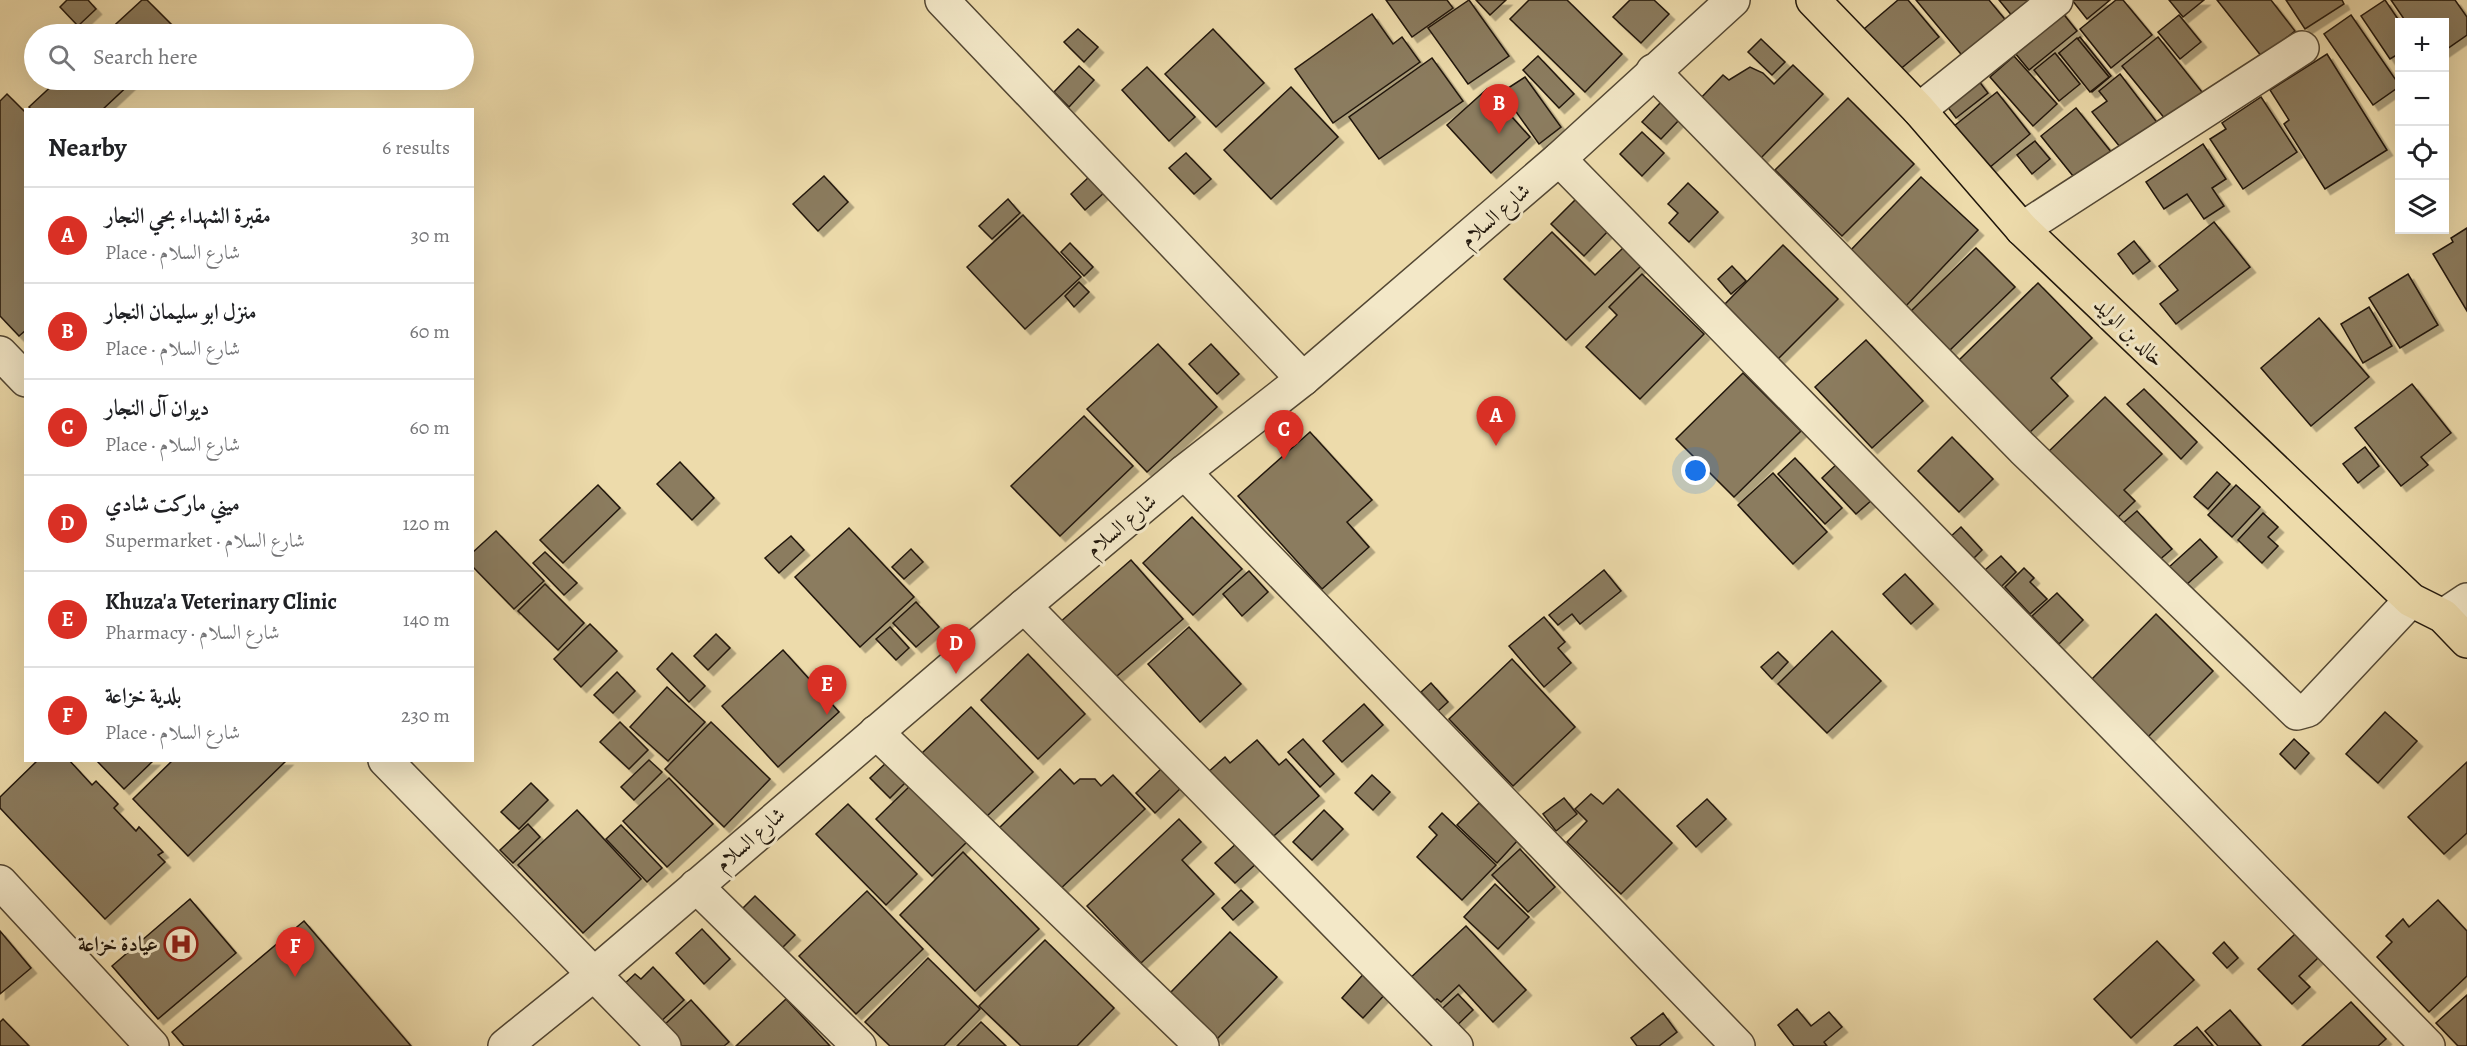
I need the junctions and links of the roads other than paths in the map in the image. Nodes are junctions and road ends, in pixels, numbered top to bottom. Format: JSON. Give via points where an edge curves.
{"nodes":[{"id":1,"x":942,"y":0,"type":"edge"},
{"id":2,"x":1733,"y":0,"type":"edge"},
{"id":3,"x":1813,"y":0,"type":"edge"},
{"id":4,"x":2056,"y":0,"type":"edge"},
{"id":5,"x":2302,"y":48,"type":"dead end"},
{"id":6,"x":1653,"y":71,"type":"junction"},
{"id":7,"x":1919,"y":110,"type":"junction"},
{"id":8,"x":1559,"y":159,"type":"junction"},
{"id":9,"x":2022,"y":230,"type":"junction"},
{"id":10,"x":0,"y":353,"type":"edge"},
{"id":11,"x":24,"y":378,"type":"edge"},
{"id":12,"x":1303,"y":379,"type":"junction"},
{"id":13,"x":1184,"y":472,"type":"junction"},
{"id":14,"x":2411,"y":600,"type":"junction"},
{"id":15,"x":1024,"y":606,"type":"junction"},
{"id":16,"x":2455,"y":608,"type":"edge"},
{"id":17,"x":2467,"y":641,"type":"edge"},
{"id":18,"x":876,"y":732,"type":"junction"},
{"id":19,"x":387,"y":762,"type":"edge"},
{"id":20,"x":0,"y":882,"type":"edge"},
{"id":21,"x":696,"y":886,"type":"junction"},
{"id":22,"x":593,"y":975,"type":"junction"},
{"id":23,"x":152,"y":1046,"type":"edge"},
{"id":24,"x":505,"y":1046,"type":"edge"},
{"id":25,"x":664,"y":1046,"type":"edge"},
{"id":26,"x":859,"y":1046,"type":"edge"},
{"id":27,"x":1203,"y":1046,"type":"edge"},
{"id":28,"x":1456,"y":1046,"type":"edge"},
{"id":29,"x":1738,"y":1046,"type":"edge"},
{"id":30,"x":2427,"y":1046,"type":"edge"}],
"edges":[{"from":1,"to":12,"type":"street"},
{"from":2,"to":6,"type":"street","name":"شارع السلام"},
{"from":3,"to":7,"type":"main road","name":"خالد بن الوليد"},
{"from":4,"to":7,"type":"street"},
{"from":5,"to":9,"type":"street"},
{"from":6,"to":8,"type":"street","name":"شارع السلام"},
{"from":6,"to":14,"type":"street","via":[[2023,449],[2297,713],[2308,710]]},
{"from":7,"to":9,"type":"main road","name":"خالد بن الوليد"},
{"from":8,"to":12,"type":"street","name":"شارع السلام"},
{"from":8,"to":30,"type":"street"},
{"from":9,"to":14,"type":"main road","name":"خالد بن الوليد"},
{"from":10,"to":11,"type":"street"},
{"from":12,"to":13,"type":"street","name":"شارع السلام"},
{"from":13,"to":15,"type":"street","name":"شارع السلام"},
{"from":13,"to":29,"type":"street"},
{"from":14,"to":16,"type":"main road","name":"خالد بن الوليد"},
{"from":15,"to":18,"type":"street","name":"شارع السلام"},
{"from":15,"to":28,"type":"street"},
{"from":16,"to":17,"type":"main road","name":"خالد بن الوليد"},
{"from":18,"to":21,"type":"street","name":"شارع السلام"},
{"from":18,"to":27,"type":"street"},
{"from":19,"to":22,"type":"street"},
{"from":20,"to":23,"type":"street"},
{"from":21,"to":22,"type":"street","name":"شارع السلام"},
{"from":21,"to":26,"type":"street"},
{"from":22,"to":24,"type":"street","name":"شارع السلام"},
{"from":22,"to":25,"type":"street"}]}
